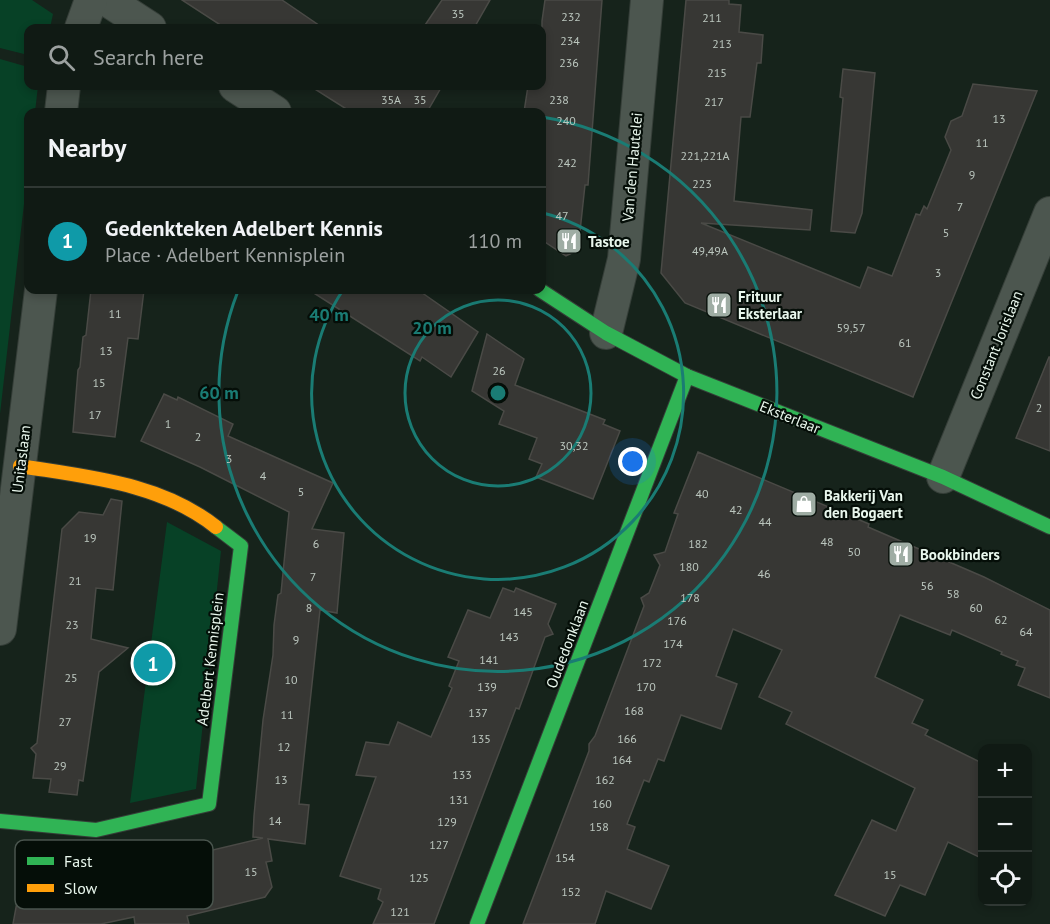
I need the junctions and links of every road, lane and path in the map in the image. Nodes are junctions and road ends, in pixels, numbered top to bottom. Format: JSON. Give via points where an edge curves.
{"nodes":[{"id":1,"x":91,"y":0,"type":"edge"},
{"id":2,"x":107,"y":0,"type":"edge"},
{"id":3,"x":647,"y":0,"type":"edge"},
{"id":4,"x":82,"y":24,"type":"edge"},
{"id":5,"x":144,"y":24,"type":"edge"},
{"id":6,"x":64,"y":90,"type":"edge"},
{"id":7,"x":241,"y":90,"type":"edge"},
{"id":8,"x":61,"y":108,"type":"edge"},
{"id":9,"x":269,"y":108,"type":"edge"},
{"id":10,"x":1050,"y":213,"type":"edge"},
{"id":11,"x":41,"y":294,"type":"edge"},
{"id":12,"x":546,"y":294,"type":"edge"},
{"id":13,"x":606,"y":333,"type":"junction"},
{"id":14,"x":687,"y":376,"type":"junction"},
{"id":15,"x":20,"y":466,"type":"junction"},
{"id":16,"x":943,"y":477,"type":"junction"},
{"id":17,"x":1050,"y":527,"type":"edge"},
{"id":18,"x":0,"y":629,"type":"edge"},
{"id":19,"x":0,"y":821,"type":"edge"},
{"id":20,"x":477,"y":924,"type":"edge"}],
"edges":[{"from":1,"to":4,"type":"street"},
{"from":2,"to":5,"type":"street"},
{"from":3,"to":13,"type":"street","name":"Van den Hautelei","via":[[624,259]]},
{"from":6,"to":8,"type":"street"},
{"from":7,"to":9,"type":"street"},
{"from":10,"to":16,"type":"street","name":"Constant Jorislaan"},
{"from":11,"to":15,"type":"street","name":"Unitaslaan"},
{"from":12,"to":13,"type":"street","name":"Eksterlaar"},
{"from":13,"to":14,"type":"street","name":"Eksterlaar"},
{"from":14,"to":16,"type":"street","name":"Eksterlaar"},
{"from":14,"to":20,"type":"street","name":"Oudedonklaan"},
{"from":15,"to":18,"type":"street","name":"Unitaslaan"},
{"from":15,"to":19,"type":"street","name":"Adelbert Kennisplein","via":[[127,483],[199,513],[241,546],[209,804],[96,830]]},
{"from":16,"to":17,"type":"street","name":"Eksterlaar"}]}
